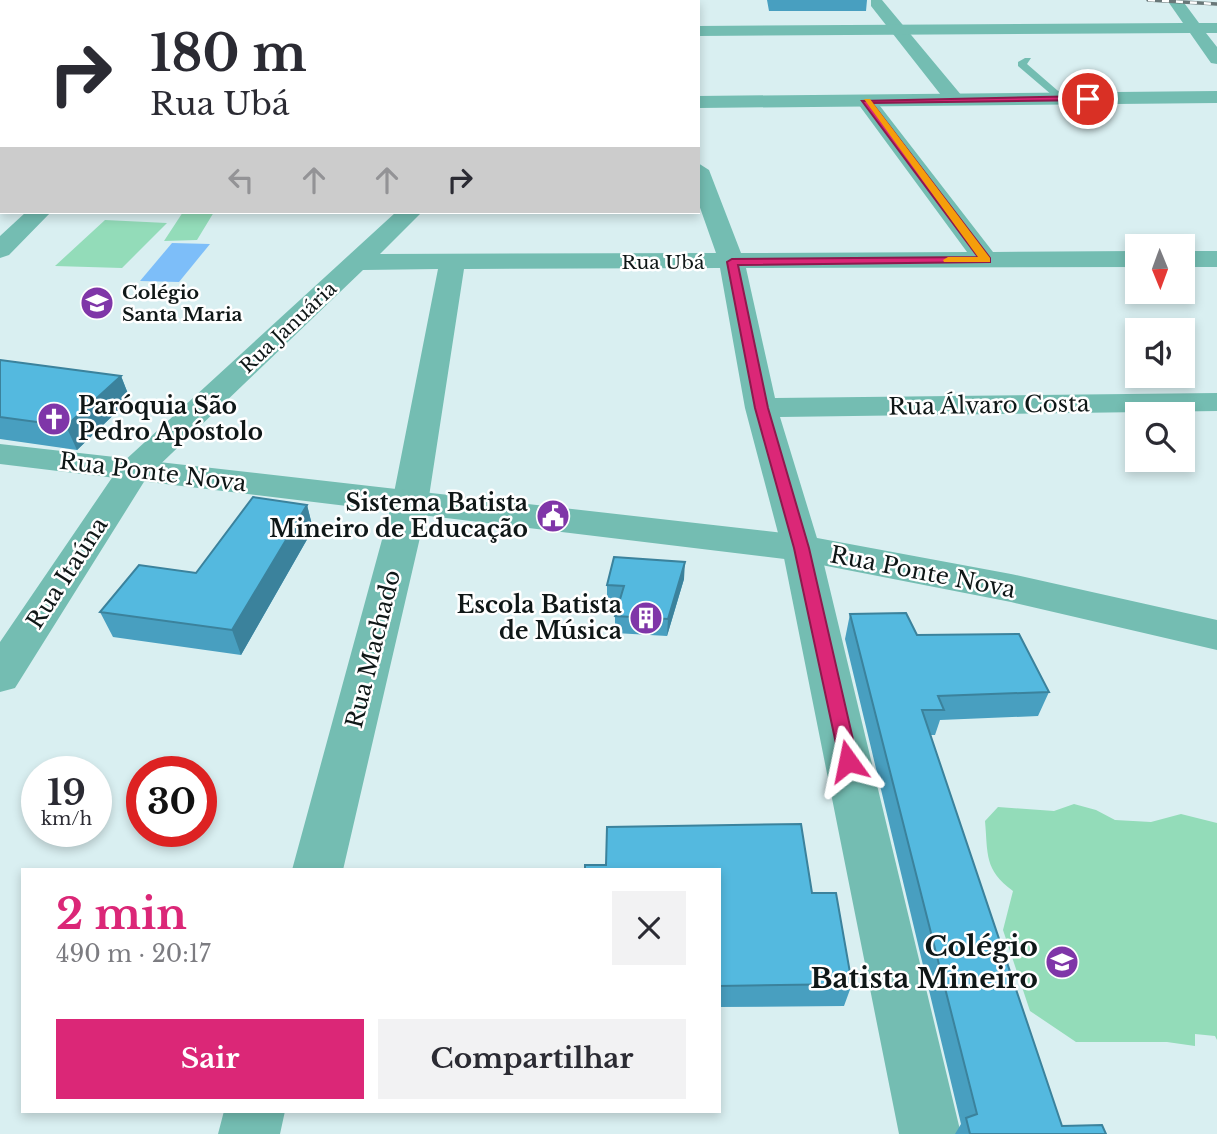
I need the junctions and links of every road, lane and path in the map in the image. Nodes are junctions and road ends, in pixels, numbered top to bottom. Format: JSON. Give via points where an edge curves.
{"nodes":[{"id":1,"x":1176,"y":3,"type":"edge"},
{"id":2,"x":876,"y":4,"type":"dead end"},
{"id":3,"x":1196,"y":27,"type":"junction"},
{"id":4,"x":1217,"y":28,"type":"edge"},
{"id":5,"x":898,"y":30,"type":"junction"},
{"id":6,"x":700,"y":31,"type":"edge"},
{"id":7,"x":1217,"y":59,"type":"edge"},
{"id":8,"x":1028,"y":60,"type":"dead end"},
{"id":9,"x":1217,"y":97,"type":"edge"},
{"id":10,"x":1062,"y":99,"type":"junction"},
{"id":11,"x":955,"y":100,"type":"junction"},
{"id":12,"x":866,"y":101,"type":"junction"},
{"id":13,"x":700,"y":102,"type":"edge"},
{"id":14,"x":700,"y":175,"type":"edge"},
{"id":15,"x":37,"y":214,"type":"edge"},
{"id":16,"x":408,"y":214,"type":"edge"},
{"id":17,"x":0,"y":250,"type":"edge"},
{"id":18,"x":1217,"y":258,"type":"edge"},
{"id":19,"x":1125,"y":259,"type":"edge"},
{"id":20,"x":1195,"y":259,"type":"edge"},
{"id":21,"x":986,"y":260,"type":"junction"},
{"id":22,"x":357,"y":262,"type":"junction"},
{"id":23,"x":452,"y":262,"type":"junction"},
{"id":24,"x":732,"y":262,"type":"junction"},
{"id":25,"x":1217,"y":402,"type":"edge"},
{"id":26,"x":761,"y":408,"type":"junction"},
{"id":27,"x":0,"y":454,"type":"edge"},
{"id":28,"x":134,"y":470,"type":"junction"},
{"id":29,"x":410,"y":503,"type":"junction"},
{"id":30,"x":801,"y":548,"type":"junction"},
{"id":31,"x":1217,"y":635,"type":"edge"},
{"id":32,"x":0,"y":676,"type":"edge"},
{"id":33,"x":318,"y":868,"type":"edge"},
{"id":34,"x":254,"y":1113,"type":"edge"},
{"id":35,"x":249,"y":1134,"type":"edge"},
{"id":36,"x":930,"y":1134,"type":"edge"}],
"edges":[{"from":1,"to":3,"type":"street"},
{"from":2,"to":5,"type":"street"},
{"from":3,"to":4,"type":"street"},
{"from":3,"to":5,"type":"street"},
{"from":3,"to":7,"type":"street"},
{"from":5,"to":6,"type":"street"},
{"from":5,"to":11,"type":"street"},
{"from":8,"to":10,"type":"lane","via":[[1021,64]]},
{"from":9,"to":10,"type":"street"},
{"from":10,"to":11,"type":"street"},
{"from":11,"to":12,"type":"street"},
{"from":12,"to":13,"type":"street"},
{"from":12,"to":21,"type":"street"},
{"from":14,"to":24,"type":"street"},
{"from":15,"to":17,"type":"street"},
{"from":16,"to":22,"type":"street","name":"Rua Januária"},
{"from":18,"to":20,"type":"street"},
{"from":19,"to":21,"type":"street","name":"Rua Ubá"},
{"from":21,"to":24,"type":"street","name":"Rua Ubá"},
{"from":22,"to":23,"type":"street","name":"Rua Ubá"},
{"from":22,"to":28,"type":"street","name":"Rua Januária"},
{"from":23,"to":24,"type":"street","name":"Rua Ubá"},
{"from":23,"to":29,"type":"street","name":"Rua Machado"},
{"from":24,"to":26,"type":"street"},
{"from":25,"to":26,"type":"street","name":"Rua Álvaro Costa"},
{"from":26,"to":30,"type":"street"},
{"from":27,"to":28,"type":"street","name":"Rua Ponte Nova"},
{"from":28,"to":29,"type":"street","name":"Rua Ponte Nova"},
{"from":28,"to":32,"type":"street","name":"Rua Itaúna"},
{"from":29,"to":30,"type":"street","name":"Rua Ponte Nova"},
{"from":29,"to":33,"type":"street","name":"Rua Machado"},
{"from":30,"to":31,"type":"street","name":"Rua Ponte Nova","via":[[1011,588]]},
{"from":30,"to":36,"type":"street"},
{"from":34,"to":35,"type":"street"}]}
